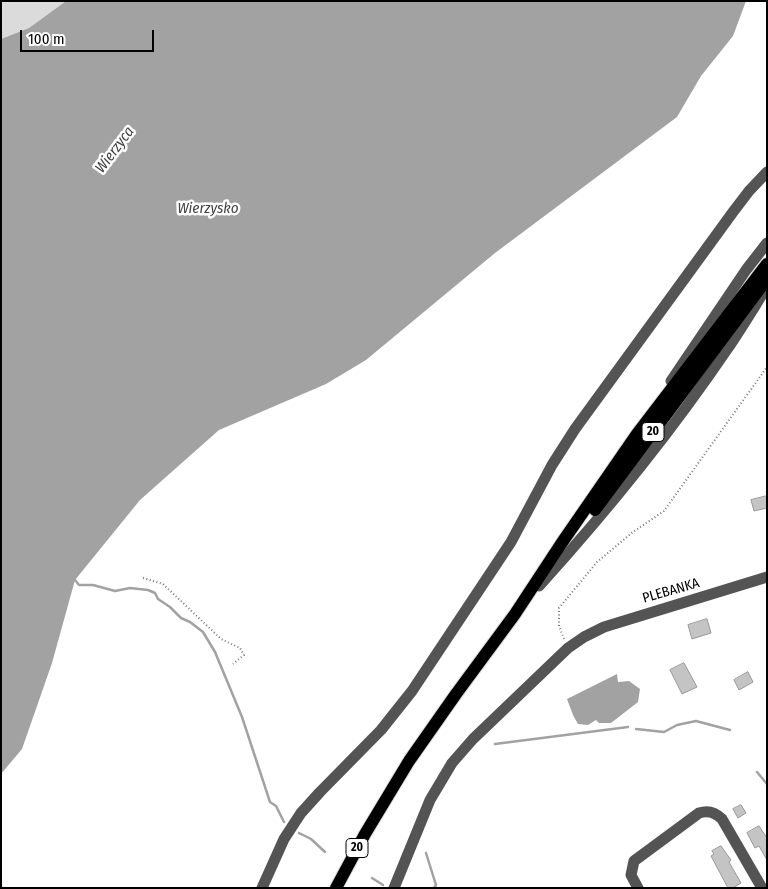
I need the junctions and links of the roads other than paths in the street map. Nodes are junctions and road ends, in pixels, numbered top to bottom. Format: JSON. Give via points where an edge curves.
{"nodes":[{"id":1,"x":767,"y":172,"type":"edge"},
{"id":2,"x":767,"y":243,"type":"edge"},
{"id":3,"x":767,"y":264,"type":"edge"},
{"id":4,"x":767,"y":279,"type":"edge"},
{"id":5,"x":767,"y":288,"type":"edge"},
{"id":6,"x":637,"y":434,"type":"junction"},
{"id":7,"x":767,"y":577,"type":"edge"},
{"id":8,"x":538,"y":586,"type":"junction"},
{"id":9,"x":515,"y":614,"type":"junction"},
{"id":10,"x":262,"y":888,"type":"edge"},
{"id":11,"x":336,"y":888,"type":"edge"},
{"id":12,"x":394,"y":888,"type":"edge"},
{"id":13,"x":638,"y":888,"type":"edge"},
{"id":14,"x":762,"y":888,"type":"edge"}],
"edges":[{"from":1,"to":10,"type":"street","via":[[732,212],[575,429],[511,542],[412,691],[381,730],[298,818],[284,839]]},
{"from":2,"to":6,"type":"street"},
{"from":3,"to":6,"type":"main road","number":"20"},
{"from":4,"to":8,"type":"main road","number":"20"},
{"from":5,"to":8,"type":"street","via":[[728,348],[656,446],[577,544]]},
{"from":6,"to":9,"type":"main road","number":"20"},
{"from":7,"to":12,"type":"street","name":"PLEBANKA","via":[[625,620],[584,637],[568,648],[473,739],[452,764],[430,800]]},
{"from":8,"to":9,"type":"main road","number":"20"},
{"from":9,"to":11,"type":"main road","number":"20","via":[[409,761]]},
{"from":13,"to":14,"type":"street","via":[[631,875],[634,861],[705,811],[722,819]]}]}
